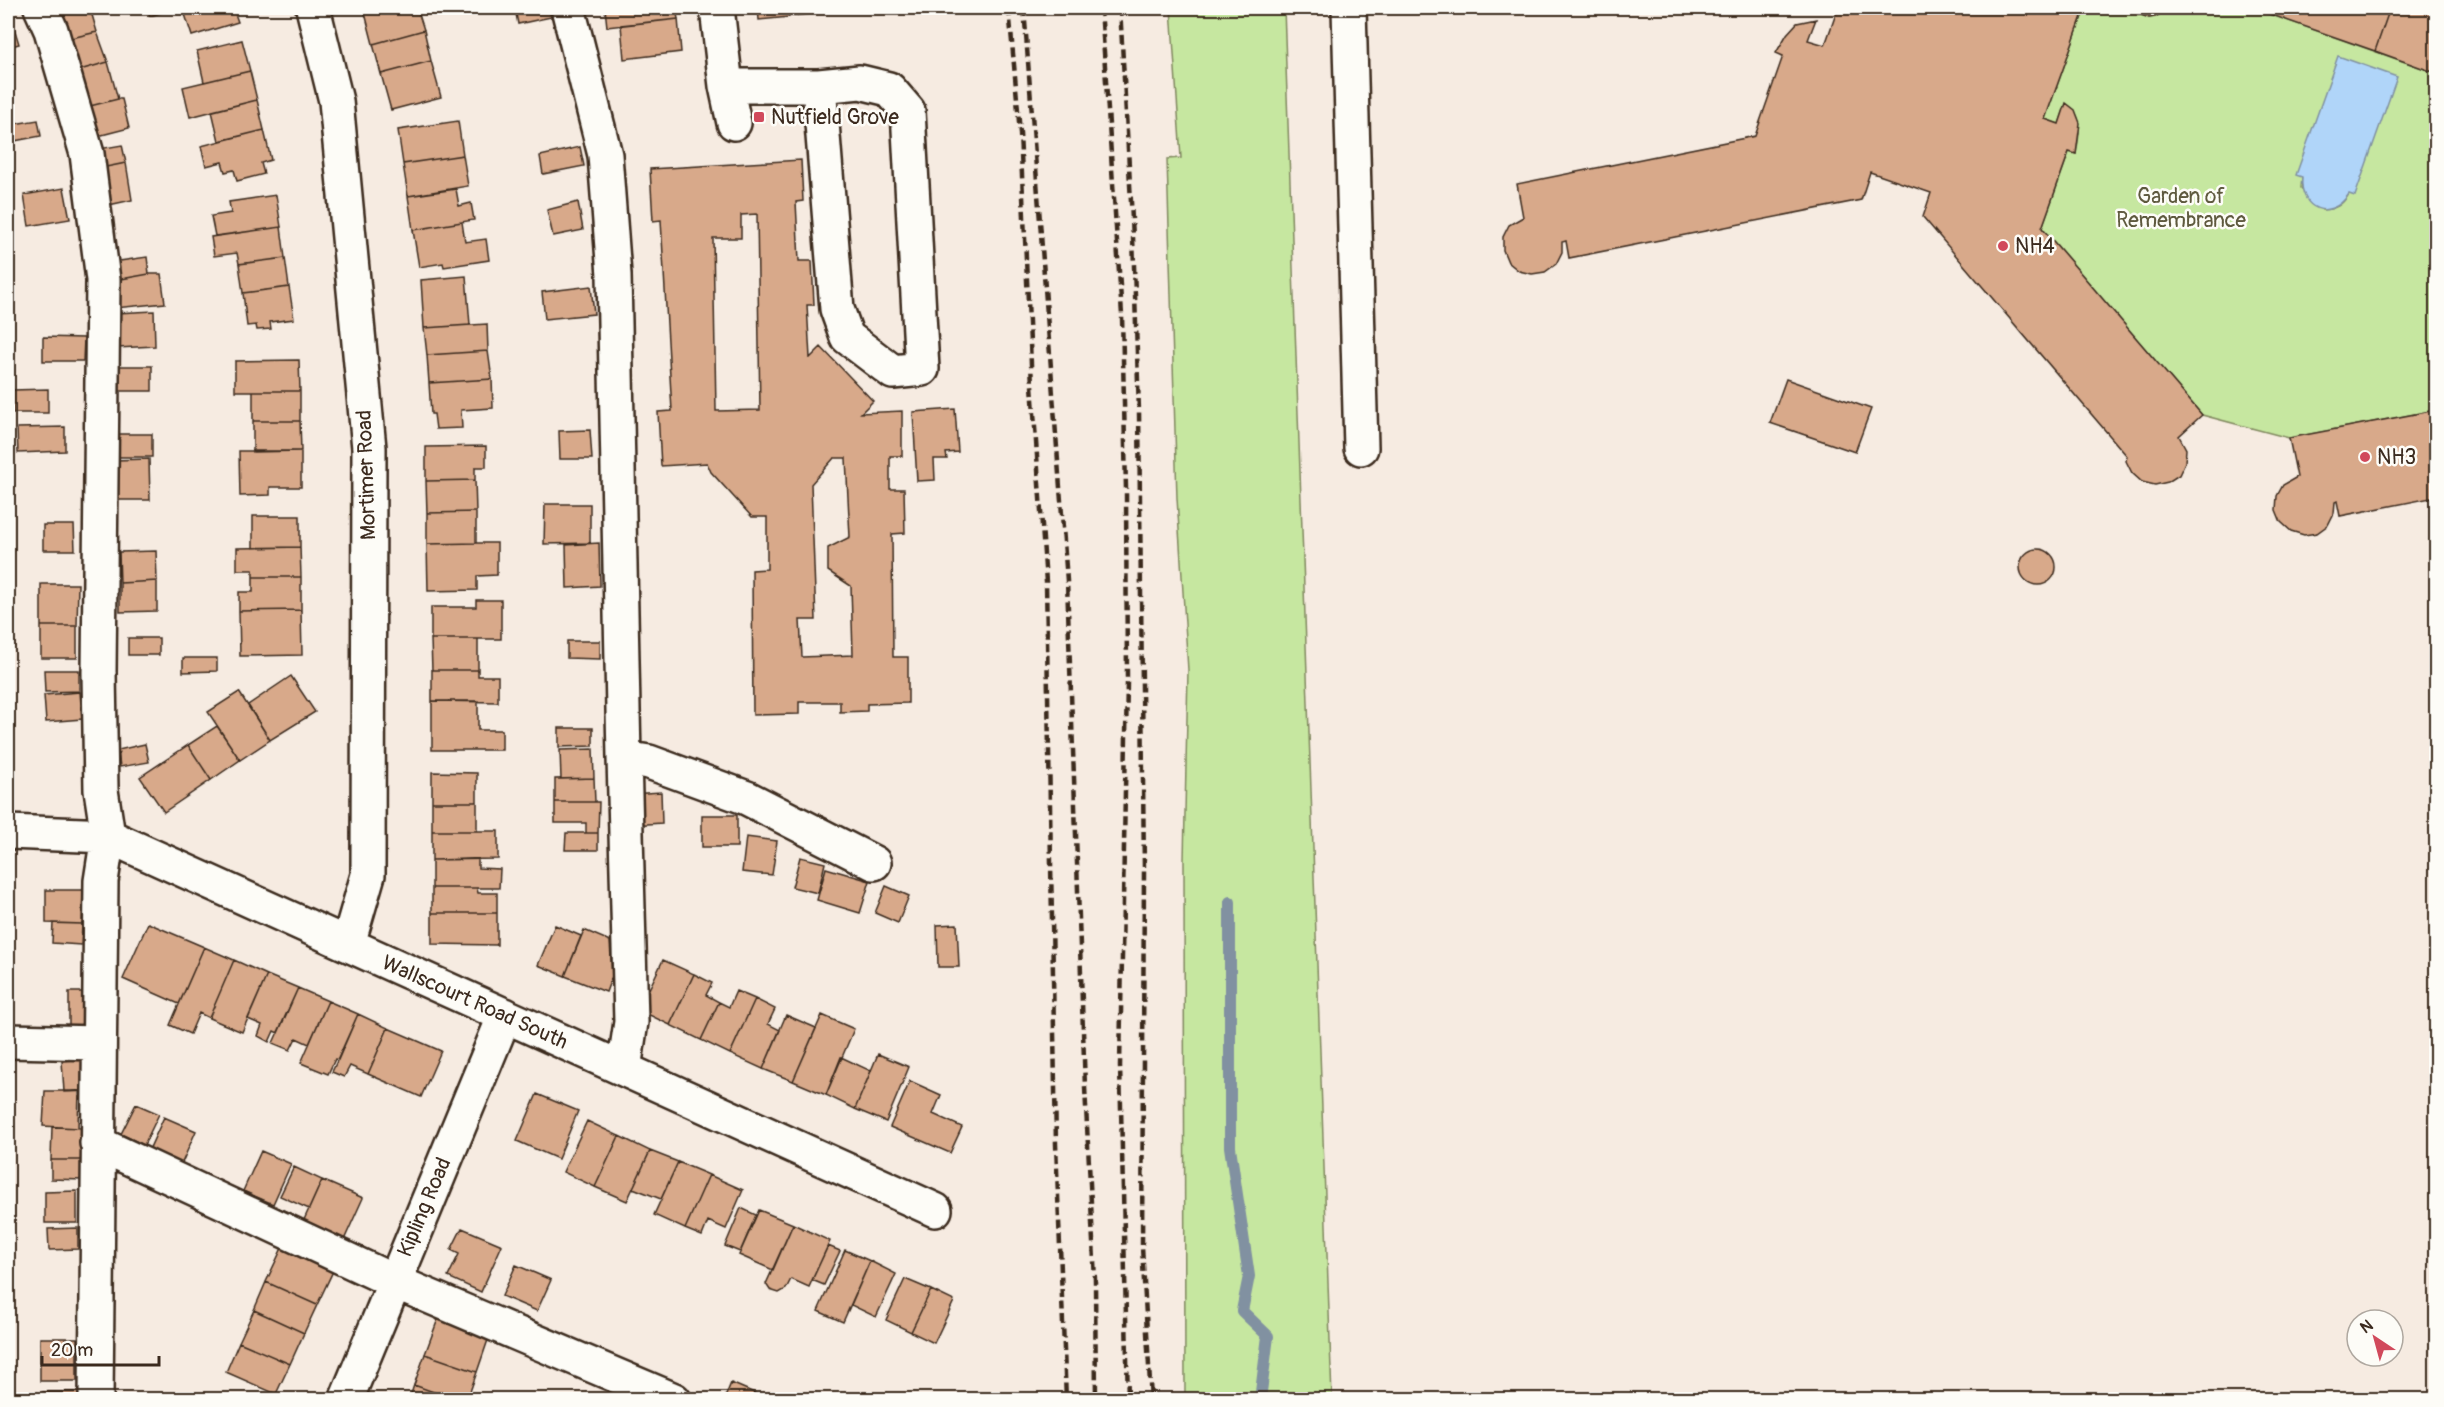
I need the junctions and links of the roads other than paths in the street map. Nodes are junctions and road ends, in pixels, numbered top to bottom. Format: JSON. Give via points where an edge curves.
{"nodes":[{"id":1,"x":41,"y":8,"type":"edge"},
{"id":2,"x":313,"y":8,"type":"edge"},
{"id":3,"x":568,"y":8,"type":"edge"},
{"id":4,"x":717,"y":8,"type":"edge"},
{"id":5,"x":1349,"y":8,"type":"edge"},
{"id":6,"x":726,"y":86,"type":"junction"},
{"id":7,"x":819,"y":86,"type":"junction"},
{"id":8,"x":734,"y":123,"type":"dead end"},
{"id":9,"x":1361,"y":448,"type":"dead end"},
{"id":10,"x":624,"y":758,"type":"junction"},
{"id":11,"x":8,"y":832,"type":"edge"},
{"id":12,"x":108,"y":836,"type":"junction"},
{"id":13,"x":874,"y":863,"type":"dead end"},
{"id":14,"x":348,"y":944,"type":"junction"},
{"id":15,"x":505,"y":1015,"type":"junction"},
{"id":16,"x":8,"y":1041,"type":"edge"},
{"id":17,"x":99,"y":1043,"type":"junction"},
{"id":18,"x":624,"y":1069,"type":"junction"},
{"id":19,"x":97,"y":1143,"type":"junction"},
{"id":20,"x":934,"y":1210,"type":"dead end"},
{"id":21,"x":393,"y":1281,"type":"junction"},
{"id":22,"x":96,"y":1400,"type":"edge"},
{"id":23,"x":345,"y":1400,"type":"edge"},
{"id":24,"x":674,"y":1400,"type":"edge"}],
"edges":[{"from":1,"to":12,"type":"street","via":[[87,154],[103,280],[99,673],[101,790]]},
{"from":2,"to":14,"type":"street","name":"Mortimer Road","via":[[336,101],[369,448],[368,875]]},
{"from":3,"to":10,"type":"street","via":[[605,155],[614,274]]},
{"from":4,"to":6,"type":"street"},
{"from":5,"to":9,"type":"street"},
{"from":6,"to":7,"type":"street"},
{"from":6,"to":8,"type":"street"},
{"from":7,"to":7,"type":"street","via":[[860,82],[889,89],[908,111],[922,369],[893,372],[847,337],[837,309]]},
{"from":10,"to":13,"type":"street","via":[[649,762],[747,798]]},
{"from":10,"to":18,"type":"street","via":[[631,1022]]},
{"from":11,"to":12,"type":"street","name":"Wallscourt Road South"},
{"from":12,"to":14,"type":"street","name":"Wallscourt Road South"},
{"from":12,"to":17,"type":"street","via":[[101,880]]},
{"from":14,"to":15,"type":"street","name":"Wallscourt Road South"},
{"from":15,"to":18,"type":"street","name":"Wallscourt Road South"},
{"from":15,"to":21,"type":"street","name":"Kipling Road"},
{"from":16,"to":17,"type":"street"},
{"from":17,"to":19,"type":"street"},
{"from":18,"to":20,"type":"street","name":"Wallscourt Road South"},
{"from":19,"to":21,"type":"street"},
{"from":19,"to":22,"type":"street"},
{"from":21,"to":23,"type":"street","name":"Kipling Road"},
{"from":21,"to":24,"type":"street"}]}
